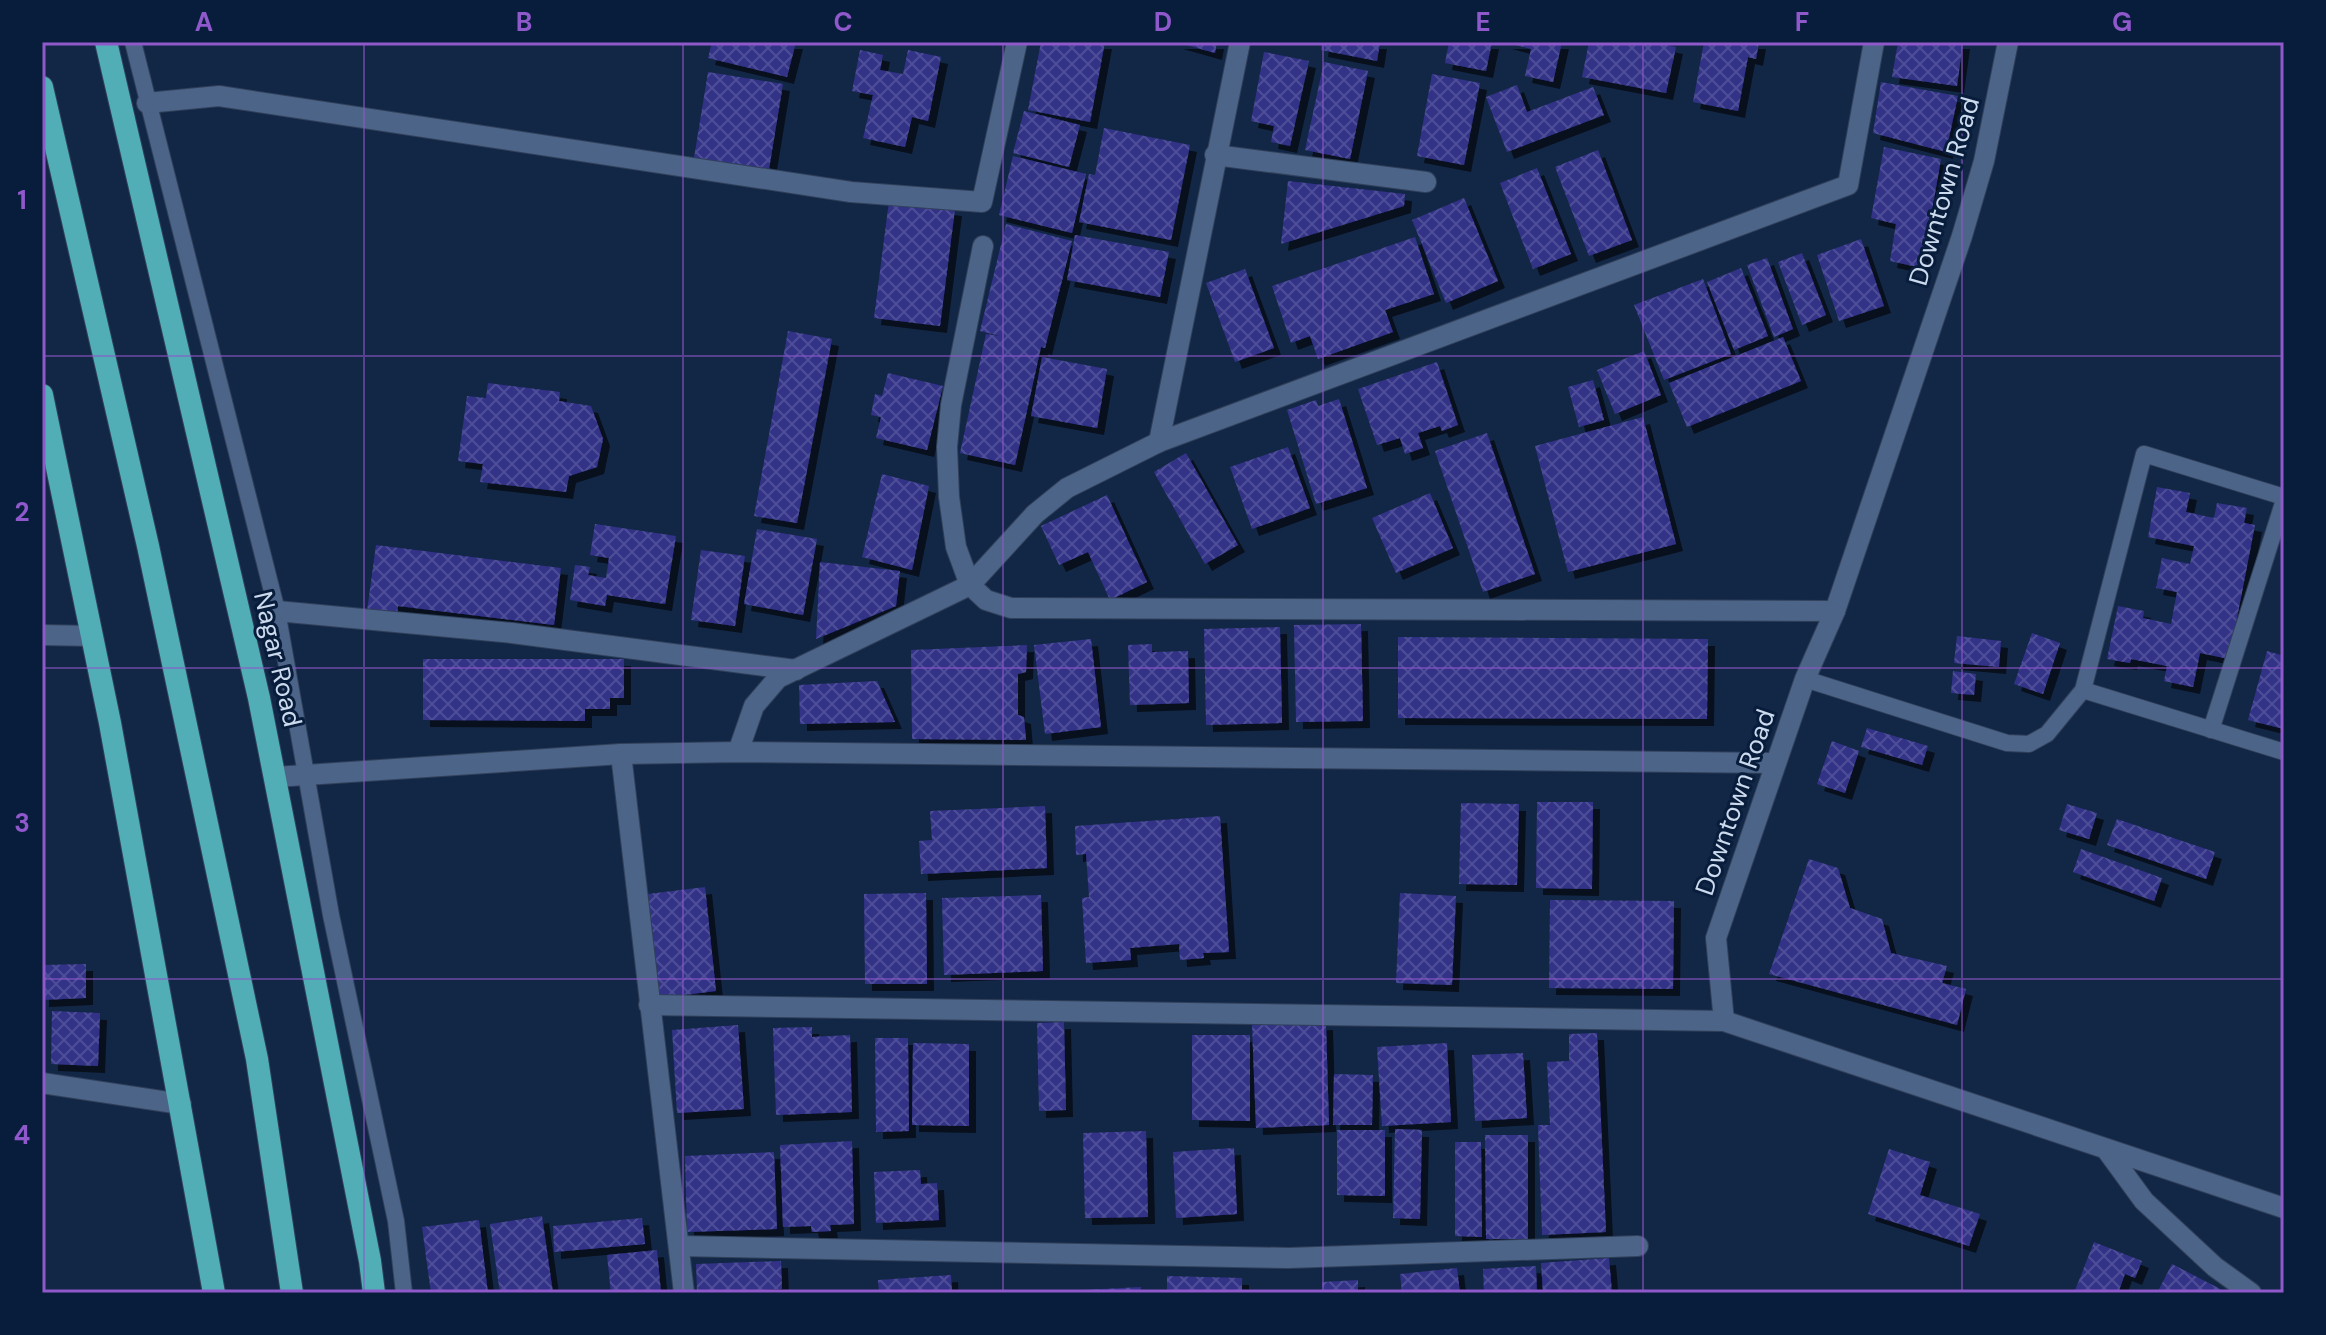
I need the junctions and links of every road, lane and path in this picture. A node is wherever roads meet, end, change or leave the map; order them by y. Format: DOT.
graph roads {
  1 [pos="106,42"];
  2 [pos="133,42"];
  3 [pos="1017,42"];
  4 [pos="1240,42"];
  5 [pos="1874,42"];
  6 [pos="2008,42"];
  7 [pos="42,87"];
  8 [pos="147,103"];
  9 [pos="1215,155"];
  10 [pos="1426,182"];
  11 [pos="983,246"];
  12 [pos="42,395"];
  13 [pos="1159,442"];
  14 [pos="2284,498"];
  15 [pos="970,585"];
  16 [pos="277,611"];
  17 [pos="1835,611"];
  18 [pos="42,635"];
  19 [pos="92,636"];
  20 [pos="796,670"];
  21 [pos="1805,679"];
  22 [pos="2083,690"];
  23 [pos="2211,730"];
  24 [pos="738,752"];
  25 [pos="2284,752"];
  26 [pos="621,754"];
  27 [pos="1774,763"];
  28 [pos="307,775"];
  29 [pos="275,777"];
  30 [pos="649,1005"];
  31 [pos="1724,1021"];
  32 [pos="42,1083"];
  33 [pos="181,1104"];
  34 [pos="2106,1149"];
  35 [pos="2284,1208"];
  36 [pos="679,1246"];
  37 [pos="1638,1246"];
  38 [pos="214,1293"];
  39 [pos="292,1293"];
  40 [pos="374,1293"];
  41 [pos="404,1293"];
  42 [pos="684,1293"];
  43 [pos="2251,1293"];
  1 -- 29 [label="highway, Nagar Road"];
  2 -- 8 [label="lane"];
  3 -- 8 [label="street"];
  4 -- 9 [label="street"];
  5 -- 13 [label="street"];
  6 -- 17 [label="street, Downtown Road"];
  7 -- 39 [label="highway"];
  8 -- 16 [label="lane"];
  9 -- 10 [label="street"];
  9 -- 13 [label="street"];
  11 -- 15 [label="street"];
  12 -- 19 [label="highway"];
  13 -- 15 [label="street"];
  14 -- 22 [label="lane"];
  14 -- 23 [label="lane"];
  15 -- 17 [label="street"];
  15 -- 20 [label="street"];
  16 -- 20 [label="street"];
  16 -- 28 [label="lane"];
  17 -- 21 [label="street, Downtown Road"];
  18 -- 19 [label="street"];
  19 -- 33 [label="highway"];
  20 -- 24 [label="street"];
  21 -- 22 [label="lane"];
  21 -- 27 [label="street, Downtown Road"];
  22 -- 23 [label="lane"];
  23 -- 25 [label="lane"];
  24 -- 26 [label="street"];
  24 -- 27 [label="street"];
  26 -- 28 [label="street"];
  26 -- 30 [label="street"];
  27 -- 31 [label="street, Downtown Road"];
  28 -- 29 [label="street"];
  28 -- 41 [label="lane"];
  29 -- 40 [label="highway, Nagar Road"];
  30 -- 31 [label="street"];
  30 -- 36 [label="street"];
  31 -- 34 [label="street"];
  32 -- 33 [label="street"];
  33 -- 38 [label="highway"];
  34 -- 35 [label="street"];
  34 -- 43 [label="street"];
  36 -- 37 [label="street"];
  36 -- 42 [label="street"];
}
